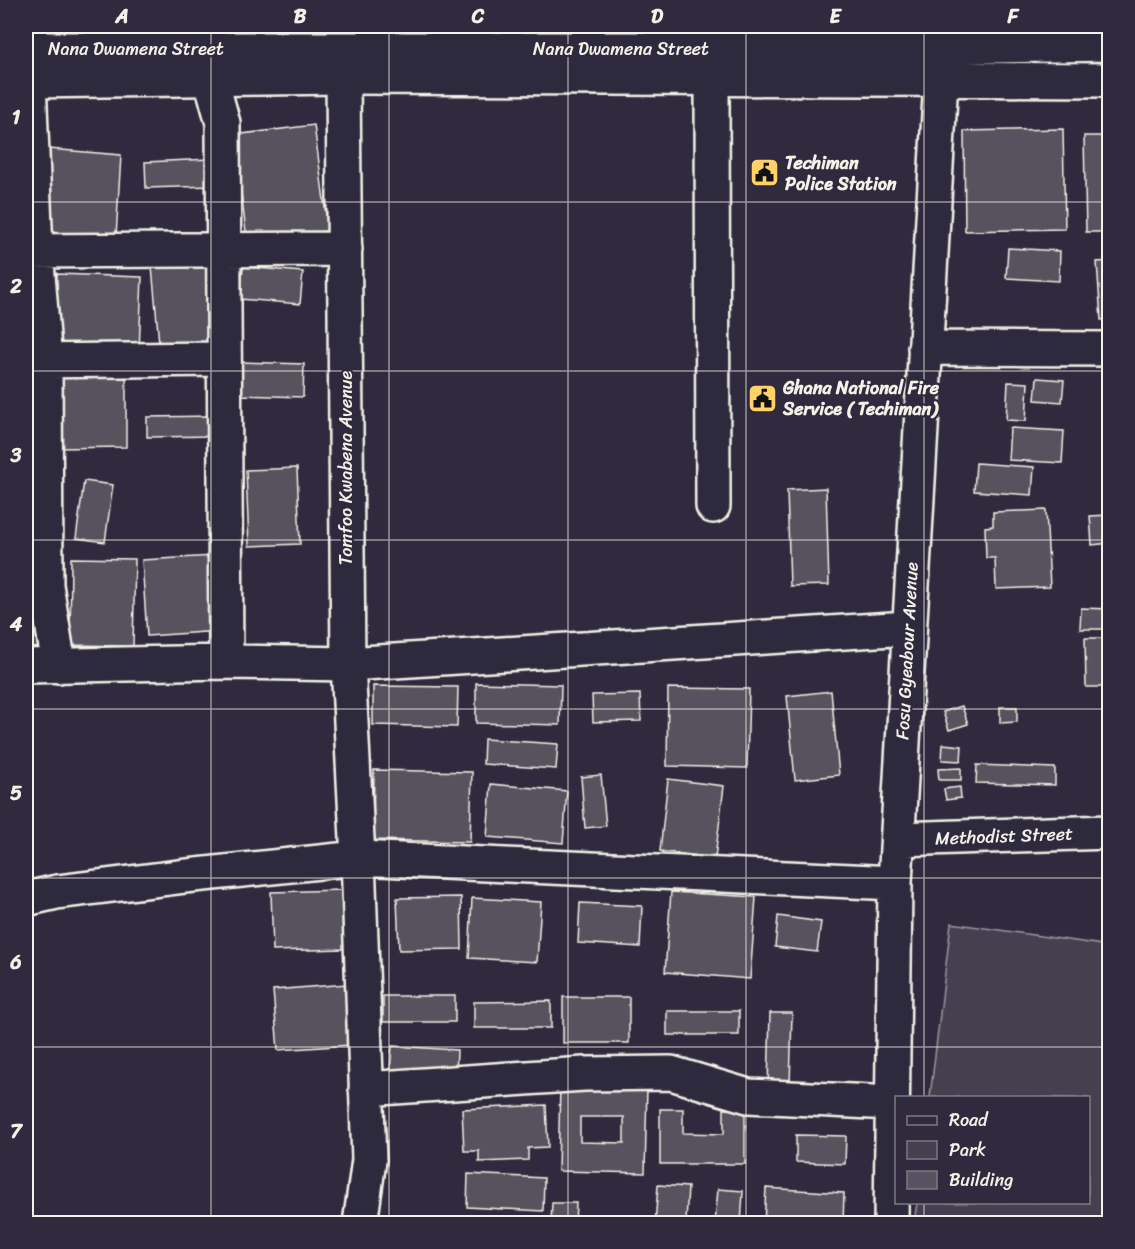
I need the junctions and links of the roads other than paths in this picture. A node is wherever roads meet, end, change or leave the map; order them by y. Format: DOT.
graph roads {
  1 [pos="1066,35"];
  2 [pos="375,37"];
  3 [pos="821,37"];
  4 [pos="138,38"];
  5 [pos="588,38"];
  6 [pos="29,41"];
  7 [pos="1110,44"];
  8 [pos="343,77"];
  9 [pos="712,78"];
  10 [pos="211,79"];
  11 [pos="941,79"];
  12 [pos="1110,80"];
  13 [pos="27,81"];
  14 [pos="345,249"];
  15 [pos="224,250"];
  16 [pos="31,251"];
  17 [pos="925,348"];
  18 [pos="1110,349"];
  19 [pos="224,358"];
  20 [pos="35,361"];
  21 [pos="713,507"];
  22 [pos="908,628"];
  23 [pos="226,662"];
  24 [pos="348,664"];
  25 [pos="26,666"];
  26 [pos="59,666"];
  27 [pos="1110,832"];
  28 [pos="898,839"];
  29 [pos="358,858"];
  30 [pos="896,883"];
  31 [pos="26,899"];
  32 [pos="366,1089"];
  33 [pos="892,1103"];
  34 [pos="360,1224"];
  35 [pos="891,1224"];
  1 -- 3 [label="street, Nana Dwamena Street"];
  1 -- 7 [label="street, Nana Dwamena Street"];
  2 -- 4 [label="street, Nana Dwamena Street"];
  2 -- 5 [label="street, Nana Dwamena Street"];
  3 -- 5 [label="street, Nana Dwamena Street"];
  4 -- 6 [label="street, Nana Dwamena Street"];
  8 -- 9 [label="street, Nana Dwamena Street"];
  8 -- 10 [label="street, Nana Dwamena Street"];
  8 -- 14 [label="street, Tomfoo Kwabena Avenue"];
  9 -- 11 [label="street, Nana Dwamena Street"];
  9 -- 21 [label="street"];
  10 -- 13 [label="street, Nana Dwamena Street"];
  10 -- 15 [label="street"];
  11 -- 12 [label="street, Nana Dwamena Street"];
  11 -- 17 [label="street, Fosu Gyeabour Avenue"];
  13 -- 16 [label="street"];
  14 -- 15 [label="street"];
  14 -- 24 [label="street, Tomfoo Kwabena Avenue"];
  15 -- 16 [label="street"];
  15 -- 19 [label="street"];
  16 -- 20 [label="street"];
  17 -- 18 [label="street"];
  17 -- 22 [label="street, Fosu Gyeabour Avenue"];
  19 -- 20 [label="street"];
  19 -- 23 [label="street"];
  20 -- 26 [label="street"];
  22 -- 24 [label="street"];
  22 -- 28 [label="street, Fosu Gyeabour Avenue"];
  23 -- 24 [label="street"];
  23 -- 26 [label="street"];
  24 -- 29 [label="street, Tomfoo Kwabena Avenue"];
  25 -- 26 [label="street"];
  27 -- 28 [label="street, Methodist Street"];
  28 -- 30 [label="street, Fosu Gyeabour Avenue"];
  29 -- 30 [label="street"];
  29 -- 31 [label="street"];
  29 -- 32 [label="street, Tomfoo Kwabena Avenue"];
  30 -- 33 [label="street, Fosu Gyeabour Avenue"];
  32 -- 33 [label="street"];
  32 -- 34 [label="street, Tomfoo Kwabena Avenue"];
  33 -- 35 [label="street, Fosu Gyeabour Avenue"];
}
